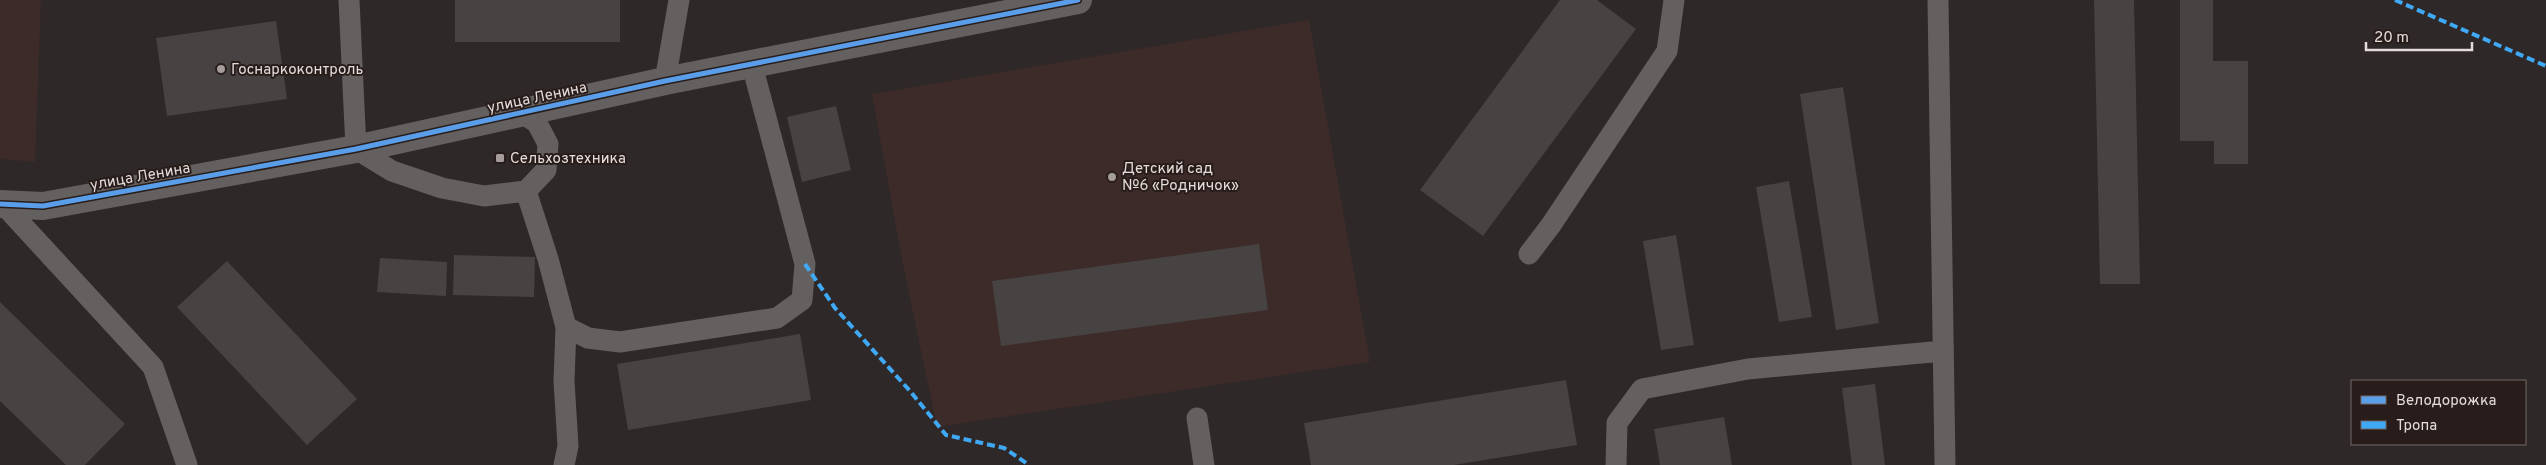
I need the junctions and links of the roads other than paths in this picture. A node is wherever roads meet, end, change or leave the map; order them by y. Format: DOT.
graph roads {
  1 [pos="349,0"];
  2 [pos="679,0"];
  3 [pos="1078,0"];
  4 [pos="1674,0"];
  5 [pos="1938,0"];
  6 [pos="752,64"];
  7 [pos="665,82"];
  8 [pos="522,113"];
  9 [pos="356,149"];
  10 [pos="526,191"];
  11 [pos="2,204"];
  12 [pos="1529,254"];
  13 [pos="566,327"];
  14 [pos="1944,351"];
  15 [pos="1197,418"];
  16 [pos="569,459"];
  17 [pos="187,465"];
  18 [pos="1204,465"];
  19 [pos="1616,465"];
  20 [pos="1945,465"];
  1 -- 9 [label="lane"];
  2 -- 7 [label="lane"];
  3 -- 6 [label="street, улица Ленина"];
  4 -- 12 [label="lane"];
  5 -- 14 [label="lane"];
  6 -- 7 [label="street, улица Ленина"];
  6 -- 13 [label="lane"];
  7 -- 8 [label="street, улица Ленина"];
  8 -- 9 [label="street, улица Ленина"];
  8 -- 10 [label="lane"];
  9 -- 10 [label="lane"];
  9 -- 11 [label="street, улица Ленина"];
  10 -- 13 [label="lane"];
  11 -- 17 [label="lane"];
  13 -- 16 [label="lane"];
  14 -- 19 [label="lane"];
  14 -- 20 [label="lane"];
  15 -- 18 [label="lane"];
}
